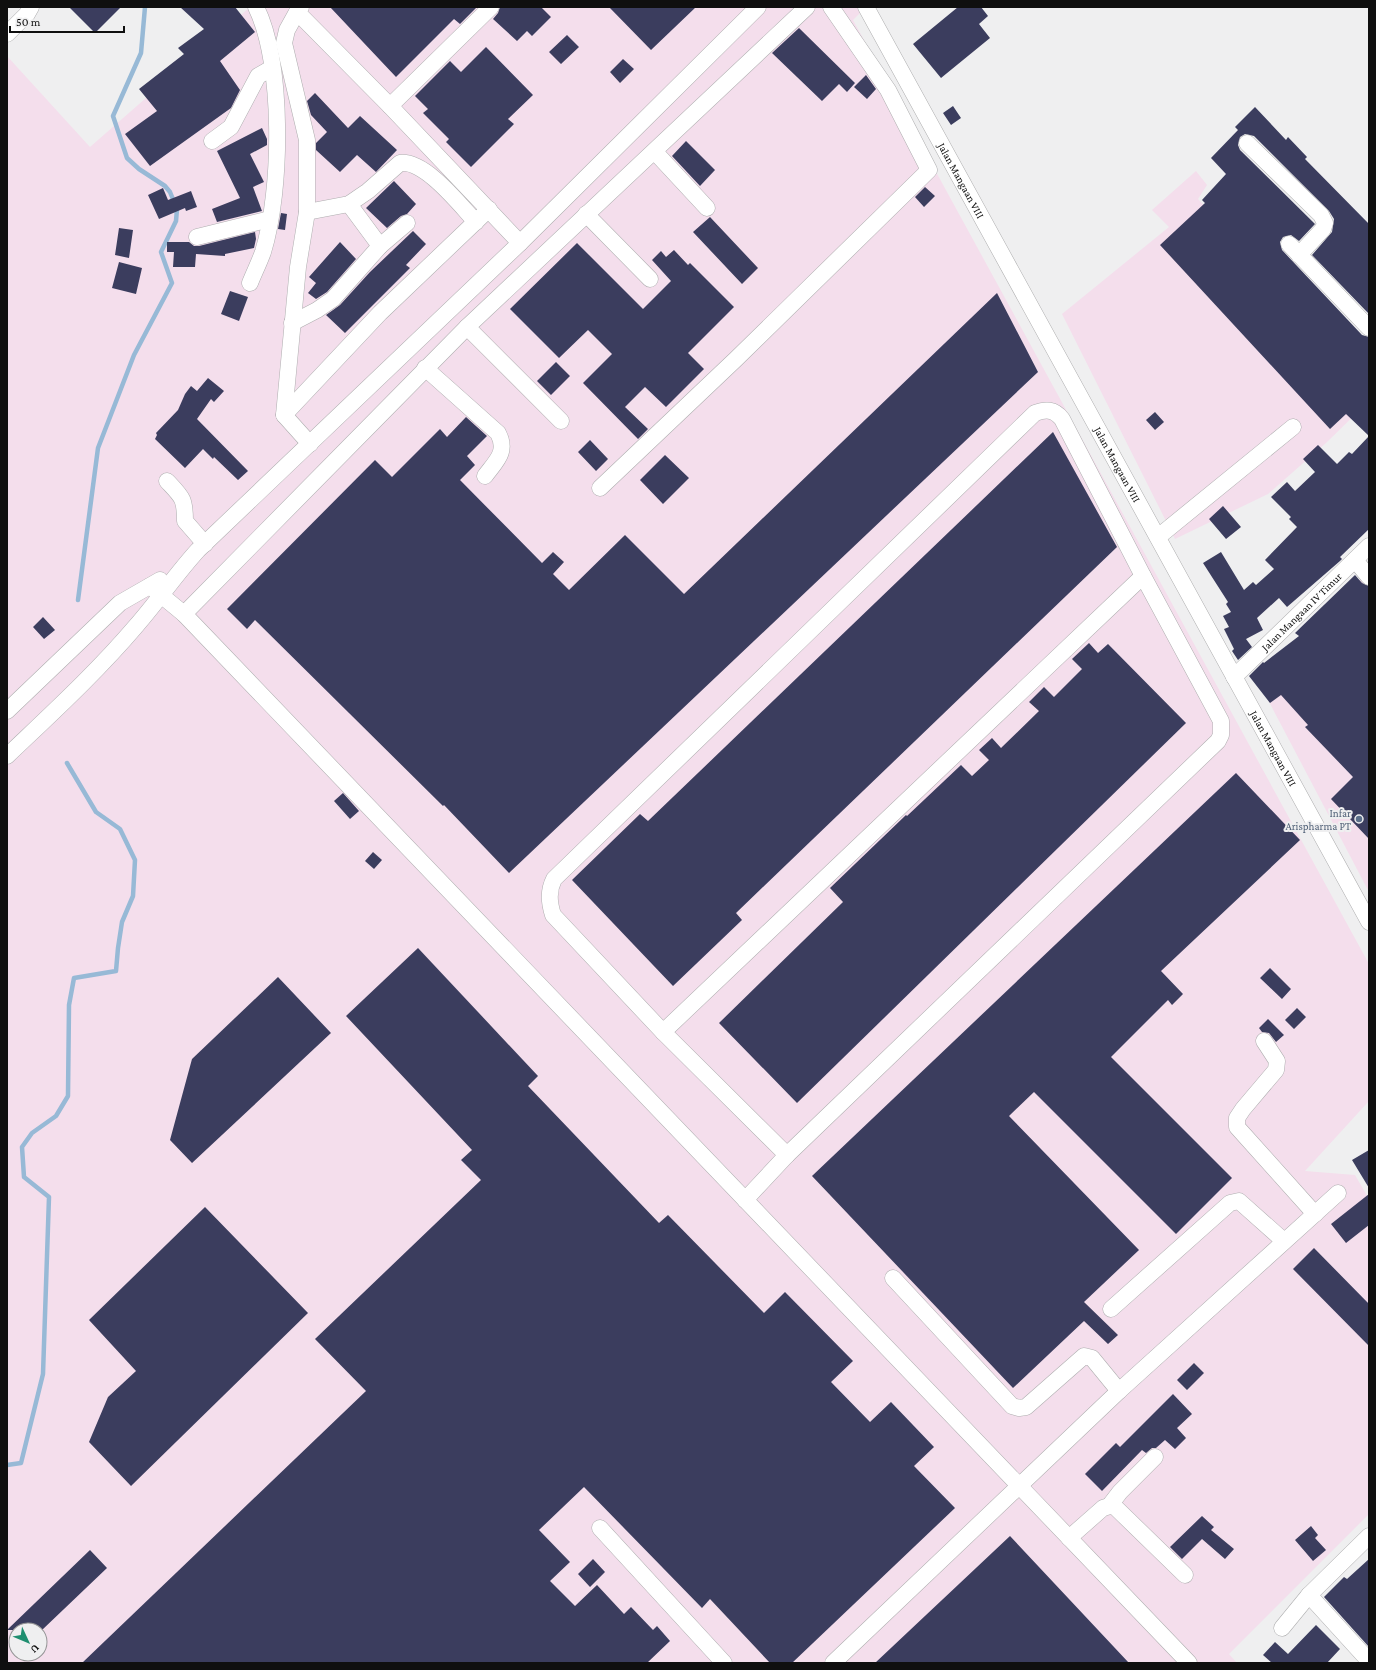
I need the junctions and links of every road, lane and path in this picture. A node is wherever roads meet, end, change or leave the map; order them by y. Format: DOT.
graph roads {
  1 [pos="31,7"];
  2 [pos="256,7"];
  3 [pos="491,7"];
  4 [pos="758,7"];
  5 [pos="807,7"];
  6 [pos="831,7"];
  7 [pos="866,7"];
  8 [pos="299,10"];
  9 [pos="7,34"];
  10 [pos="272,68"];
  11 [pos="390,106"];
  12 [pos="212,141"];
  13 [pos="1247,143"];
  14 [pos="655,152"];
  15 [pos="349,204"];
  16 [pos="707,208"];
  17 [pos="489,209"];
  18 [pos="307,212"];
  19 [pos="586,214"];
  20 [pos="270,219"];
  21 [pos="476,222"];
  22 [pos="408,223"];
  23 [pos="197,238"];
  24 [pos="520,243"];
  25 [pos="380,246"];
  26 [pos="650,279"];
  27 [pos="250,283"];
  28 [pos="292,322"];
  29 [pos="467,328"];
  30 [pos="1369,328"];
  31 [pos="425,368"];
  32 [pos="284,415"];
  33 [pos="561,421"];
  34 [pos="1293,427"];
  35 [pos="310,444"];
  36 [pos="485,476"];
  37 [pos="167,481"];
  38 [pos="600,488"];
  39 [pos="1158,537"];
  40 [pos="205,544"];
  41 [pos="1369,546"];
  42 [pos="1355,560"];
  43 [pos="1143,576"];
  44 [pos="1369,577"];
  45 [pos="156,590"];
  46 [pos="184,614"];
  47 [pos="1234,677"];
  48 [pos="7,711"];
  49 [pos="7,756"];
  50 [pos="1369,922"];
  51 [pos="663,1032"];
  52 [pos="1264,1041"];
  53 [pos="787,1155"];
  54 [pos="1338,1193"];
  55 [pos="745,1200"];
  56 [pos="1315,1214"];
  57 [pos="1284,1242"];
  58 [pos="892,1278"];
  59 [pos="1111,1309"];
  60 [pos="1119,1391"];
  61 [pos="1155,1457"];
  62 [pos="1020,1486"];
  63 [pos="1110,1505"];
  64 [pos="600,1528"];
  65 [pos="1369,1536"];
  66 [pos="1069,1538"];
  67 [pos="1185,1575"];
  68 [pos="1309,1595"];
  69 [pos="1282,1628"];
  70 [pos="1369,1661"];
  71 [pos="724,1663"];
  72 [pos="833,1663"];
  73 [pos="1189,1663"];
  1 -- 9 [label="street"];
  2 -- 10 [label="street"];
  3 -- 11 [label="street"];
  4 -- 24 [label="street"];
  5 -- 14 [label="street"];
  6 -- 38 [label="street"];
  7 -- 39 [label="street, Jalan Mangaan VIII"];
  8 -- 11 [label="street"];
  8 -- 18 [label="street"];
  10 -- 12 [label="street"];
  10 -- 20 [label="street"];
  11 -- 17 [label="street"];
  13 -- 30 [label="street"];
  14 -- 16 [label="street"];
  14 -- 19 [label="street"];
  15 -- 18 [label="street"];
  15 -- 21 [label="street"];
  15 -- 25 [label="street"];
  17 -- 21 [label="street"];
  17 -- 24 [label="street"];
  18 -- 28 [label="street"];
  19 -- 26 [label="street"];
  19 -- 29 [label="street"];
  20 -- 23 [label="street"];
  20 -- 27 [label="street"];
  21 -- 32 [label="street"];
  22 -- 25 [label="street"];
  24 -- 35 [label="street"];
  25 -- 28 [label="street"];
  28 -- 32 [label="street"];
  29 -- 31 [label="street"];
  29 -- 33 [label="street"];
  31 -- 36 [label="street"];
  31 -- 46 [label="street"];
  32 -- 35 [label="street"];
  34 -- 39 [label="street"];
  35 -- 40 [label="street"];
  37 -- 40 [label="street"];
  39 -- 47 [label="street, Jalan Mangaan VIII"];
  40 -- 45 [label="street"];
  41 -- 42 [label="street, Jalan Mangaan IV Timur"];
  42 -- 44 [label="street"];
  42 -- 47 [label="street, Jalan Mangaan IV Timur"];
  43 -- 51 [label="street"];
  43 -- 51 [label="street"];
  43 -- 53 [label="street"];
  45 -- 46 [label="street"];
  45 -- 48 [label="street"];
  45 -- 49 [label="street"];
  46 -- 55 [label="street"];
  47 -- 50 [label="street, Jalan Mangaan VIII"];
  51 -- 53 [label="street"];
  52 -- 56 [label="street"];
  53 -- 55 [label="street"];
  54 -- 56 [label="street"];
  55 -- 62 [label="street"];
  56 -- 57 [label="street"];
  57 -- 59 [label="street"];
  57 -- 60 [label="street"];
  58 -- 60 [label="street"];
  60 -- 62 [label="street"];
  61 -- 63 [label="street"];
  62 -- 66 [label="street"];
  62 -- 72 [label="street"];
  63 -- 66 [label="street"];
  63 -- 67 [label="street"];
  64 -- 71 [label="street"];
  65 -- 68 [label="street"];
  66 -- 73 [label="street"];
  68 -- 69 [label="street"];
  68 -- 70 [label="street"];
}
